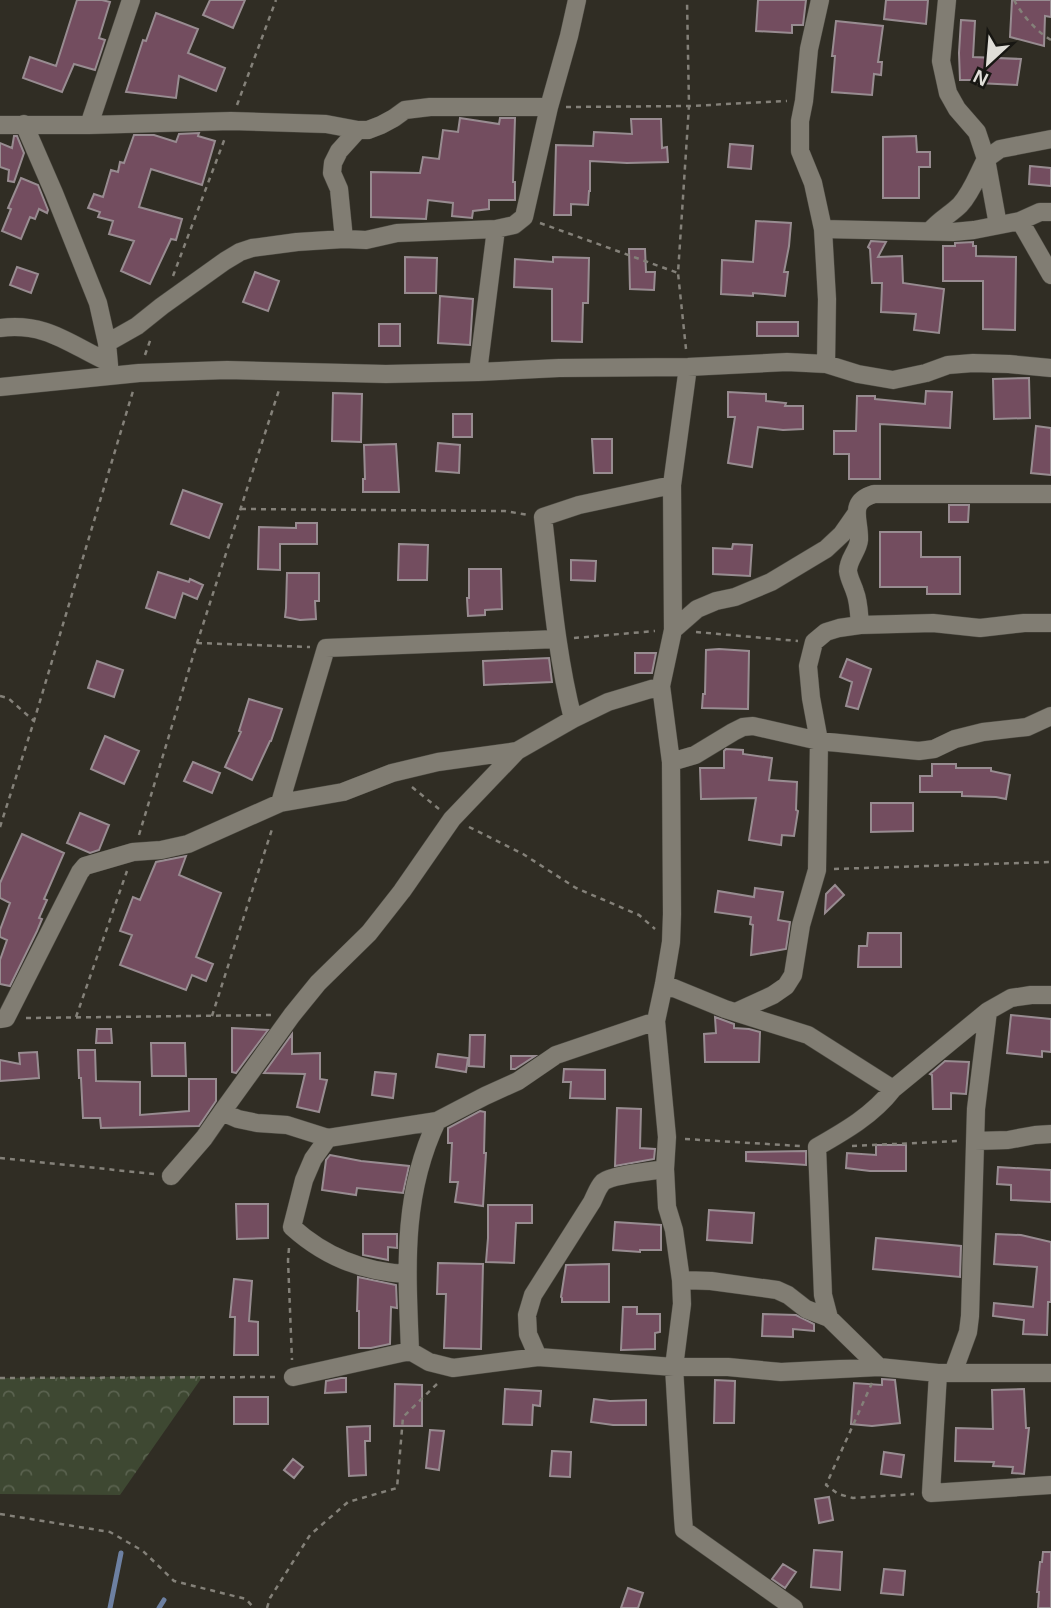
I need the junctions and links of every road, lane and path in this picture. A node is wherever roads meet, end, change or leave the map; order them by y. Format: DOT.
graph roads {
  1 [pos="131,0"];
  2 [pos="276,0"];
  3 [pos="577,0"];
  4 [pos="687,0"];
  5 [pos="820,0"];
  6 [pos="947,0"];
  7 [pos="1014,0"];
  8 [pos="1051,40"];
  9 [pos="804,101"];
  10 [pos="689,106"];
  11 [pos="549,107"];
  12 [pos="231,121"];
  13 [pos="24,124"];
  14 [pos="0,125"];
  15 [pos="89,125"];
  16 [pos="358,130"];
  17 [pos="1051,139"];
  18 [pos="986,159"];
  19 [pos="1051,212"];
  20 [pos="524,217"];
  21 [pos="1020,220"];
  22 [pos="998,225"];
  23 [pos="496,229"];
  24 [pos="823,229"];
  25 [pos="930,231"];
  26 [pos="344,239"];
  27 [pos="678,273"];
  28 [pos="1051,275"];
  29 [pos="162,306"];
  30 [pos="0,328"];
  31 [pos="107,343"];
  32 [pos="826,364"];
  33 [pos="688,367"];
  34 [pos="1051,368"];
  35 [pos="109,369"];
  36 [pos="285,371"];
  37 [pos="478,372"];
  38 [pos="139,373"];
  39 [pos="0,387"];
  40 [pos="672,485"];
  41 [pos="1051,494"];
  42 [pos="241,509"];
  43 [pos="856,514"];
  44 [pos="542,517"];
  45 [pos="1051,623"];
  46 [pos="860,625"];
  47 [pos="673,630"];
  48 [pos="557,639"];
  49 [pos="814,642"];
  50 [pos="197,643"];
  51 [pos="326,648"];
  52 [pos="661,686"];
  53 [pos="0,696"];
  54 [pos="1051,716"];
  55 [pos="573,719"];
  56 [pos="34,721"];
  57 [pos="819,741"];
  58 [pos="517,751"];
  59 [pos="671,762"];
  60 [pos="392,772"];
  61 [pos="280,803"];
  62 [pos="452,819"];
  63 [pos="0,827"];
  64 [pos="133,852"];
  65 [pos="1051,862"];
  66 [pos="817,870"];
  67 [pos="671,942"];
  68 [pos="664,984"];
  69 [pos="1051,995"];
  70 [pos="988,1011"];
  71 [pos="736,1012"];
  72 [pos="292,1015"];
  73 [pos="212,1016"];
  74 [pos="76,1017"];
  75 [pos="3,1019"];
  76 [pos="656,1021"];
  77 [pos="892,1089"];
  78 [pos="222,1112"];
  79 [pos="437,1121"];
  80 [pos="1051,1134"];
  81 [pos="328,1138"];
  82 [pos="975,1141"];
  83 [pos="0,1158"];
  84 [pos="664,1169"];
  85 [pos="171,1176"];
  86 [pos="292,1227"];
  87 [pos="407,1274"];
  88 [pos="681,1280"];
  89 [pos="829,1318"];
  90 [pos="410,1351"];
  91 [pos="538,1357"];
  92 [pos="674,1367"];
  93 [pos="879,1367"];
  94 [pos="453,1368"];
  95 [pos="946,1373"];
  96 [pos="1051,1373"];
  97 [pos="293,1377"];
  98 [pos="0,1378"];
  99 [pos="1051,1485"];
  100 [pos="931,1493"];
  101 [pos="0,1514"];
  102 [pos="254,1608"];
  103 [pos="267,1608"];
  104 [pos="794,1608"];
  1 -- 15 [label="street"];
  2 -- 12 [label="path"];
  3 -- 11 [label="street"];
  4 -- 10 [label="path"];
  5 -- 9 [label="street"];
  6 -- 18 [label="street"];
  7 -- 8 [label="path"];
  9 -- 10 [label="path"];
  9 -- 24 [label="street"];
  10 -- 11 [label="path"];
  10 -- 27 [label="path"];
  11 -- 16 [label="street"];
  11 -- 20 [label="street"];
  12 -- 15 [label="street"];
  12 -- 16 [label="street"];
  12 -- 29 [label="path"];
  13 -- 14 [label="street"];
  13 -- 15 [label="street"];
  13 -- 31 [label="street"];
  16 -- 26 [label="street"];
  17 -- 18 [label="street"];
  18 -- 22 [label="street"];
  18 -- 25 [label="street"];
  19 -- 21 [label="street"];
  20 -- 23 [label="street"];
  20 -- 27 [label="path"];
  21 -- 22 [label="street"];
  21 -- 28 [label="street"];
  22 -- 25 [label="street"];
  23 -- 26 [label="street"];
  23 -- 37 [label="street"];
  24 -- 25 [label="street"];
  24 -- 32 [label="street"];
  26 -- 29 [label="street"];
  27 -- 33 [label="path"];
  29 -- 31 [label="street"];
  29 -- 38 [label="path"];
  30 -- 35 [label="street"];
  31 -- 35 [label="street"];
  32 -- 33 [label="street"];
  32 -- 34 [label="street"];
  33 -- 37 [label="street"];
  33 -- 40 [label="street"];
  35 -- 38 [label="street"];
  35 -- 39 [label="street"];
  36 -- 37 [label="street"];
  36 -- 38 [label="street"];
  36 -- 42 [label="path"];
  38 -- 56 [label="path"];
  40 -- 44 [label="street"];
  40 -- 47 [label="street"];
  41 -- 43 [label="street"];
  42 -- 44 [label="path"];
  42 -- 50 [label="path"];
  43 -- 46 [label="street"];
  43 -- 47 [label="street"];
  44 -- 48 [label="street"];
  45 -- 46 [label="street"];
  46 -- 49 [label="street"];
  47 -- 48 [label="path"];
  47 -- 49 [label="path"];
  47 -- 52 [label="street"];
  48 -- 51 [label="street"];
  48 -- 55 [label="street"];
  49 -- 57 [label="street"];
  50 -- 51 [label="path"];
  50 -- 64 [label="path"];
  51 -- 61 [label="street"];
  52 -- 55 [label="street"];
  52 -- 59 [label="street"];
  53 -- 56 [label="path"];
  54 -- 57 [label="street"];
  55 -- 58 [label="street"];
  56 -- 63 [label="path"];
  57 -- 59 [label="street"];
  57 -- 66 [label="street"];
  58 -- 60 [label="street"];
  58 -- 62 [label="street"];
  59 -- 67 [label="street"];
  60 -- 61 [label="street"];
  60 -- 62 [label="path"];
  61 -- 64 [label="street"];
  61 -- 73 [label="path"];
  62 -- 67 [label="path"];
  62 -- 72 [label="street"];
  64 -- 74 [label="path"];
  64 -- 75 [label="street"];
  65 -- 66 [label="path"];
  66 -- 71 [label="street"];
  67 -- 68 [label="street"];
  68 -- 71 [label="street"];
  68 -- 76 [label="street"];
  69 -- 70 [label="street"];
  70 -- 77 [label="street"];
  70 -- 82 [label="street"];
  71 -- 77 [label="street"];
  72 -- 73 [label="path"];
  72 -- 78 [label="street"];
  73 -- 74 [label="path"];
  74 -- 75 [label="path"];
  76 -- 79 [label="street"];
  76 -- 84 [label="street"];
  77 -- 89 [label="street"];
  78 -- 81 [label="street"];
  78 -- 85 [label="street"];
  79 -- 81 [label="street"];
  79 -- 87 [label="street"];
  80 -- 82 [label="street"];
  81 -- 86 [label="street"];
  82 -- 95 [label="street"];
  83 -- 85 [label="path"];
  84 -- 88 [label="street"];
  84 -- 91 [label="street"];
  86 -- 87 [label="street"];
  86 -- 97 [label="path"];
  87 -- 90 [label="street"];
  88 -- 89 [label="street"];
  88 -- 92 [label="street"];
  89 -- 93 [label="street"];
  90 -- 94 [label="street"];
  90 -- 97 [label="street"];
  91 -- 92 [label="street"];
  91 -- 94 [label="street"];
  92 -- 93 [label="street"];
  92 -- 104 [label="street"];
  93 -- 95 [label="street"];
  93 -- 100 [label="path"];
  94 -- 103 [label="path"];
  95 -- 96 [label="street"];
  95 -- 100 [label="street"];
  97 -- 98 [label="path"];
  99 -- 100 [label="street"];
  101 -- 102 [label="path"];
}
